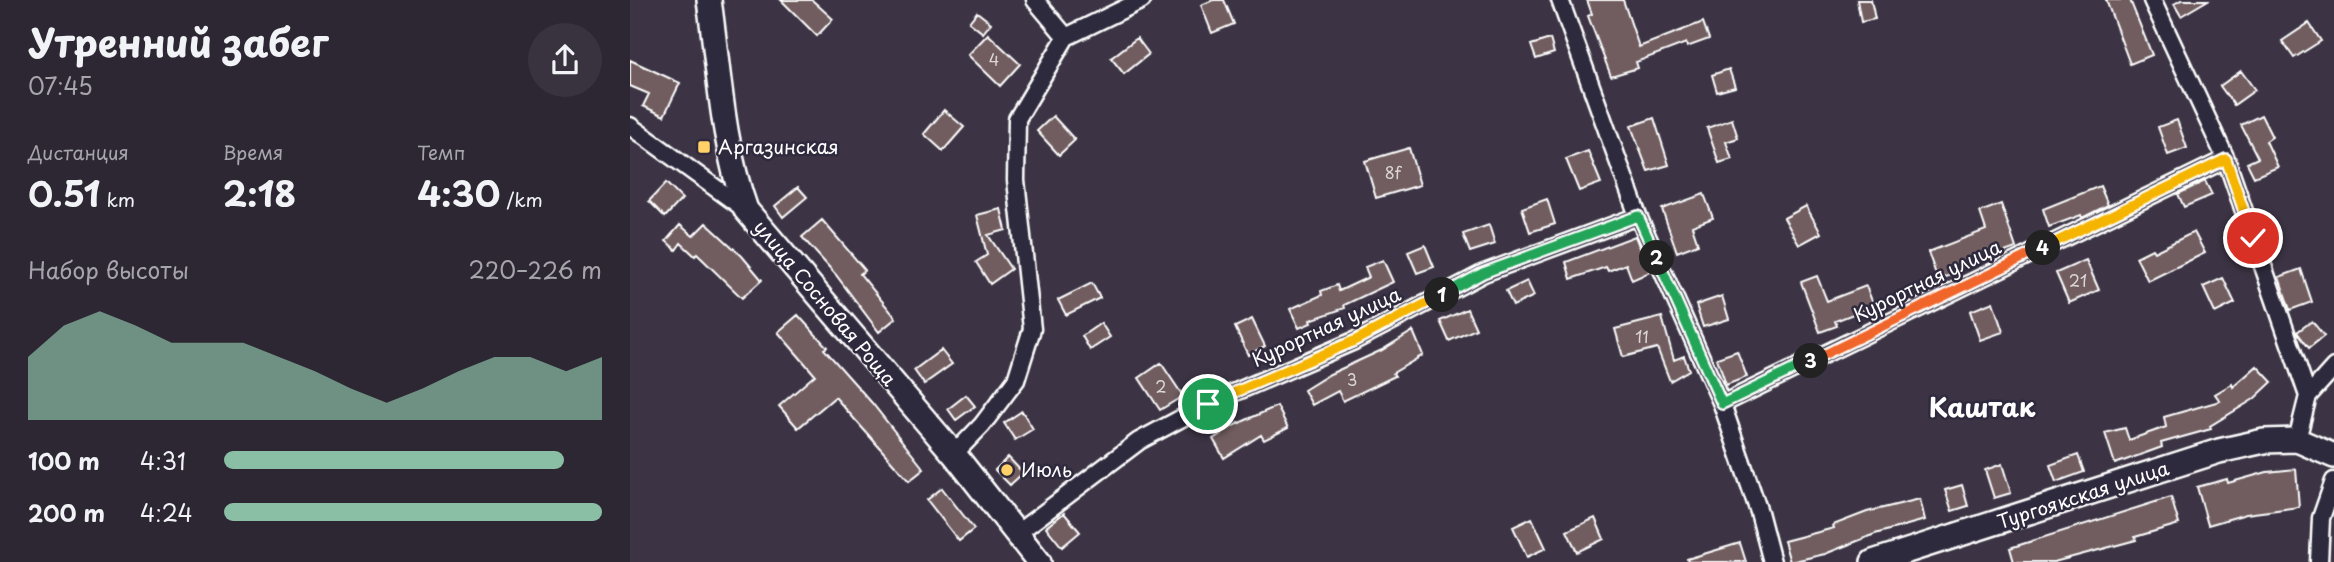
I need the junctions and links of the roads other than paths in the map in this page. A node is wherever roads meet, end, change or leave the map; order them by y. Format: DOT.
graph roads {
  1 [pos="709,0"];
  2 [pos="1035,0"];
  3 [pos="1142,0"];
  4 [pos="1560,0"];
  5 [pos="2152,0"];
  6 [pos="1066,37"];
  7 [pos="630,126"];
  8 [pos="2226,159"];
  9 [pos="746,210"];
  10 [pos="1638,216"];
  11 [pos="2334,367"];
  12 [pos="2308,396"];
  13 [pos="1722,404"];
  14 [pos="2297,440"];
  15 [pos="954,454"];
  16 [pos="2334,456"];
  17 [pos="2334,481"];
  18 [pos="1016,534"];
  19 [pos="1040,562"];
  20 [pos="1772,562"];
  21 [pos="1873,562"];
  22 [pos="2319,562"];
  1 -- 9 [label="main road, улица Сосновая Роща"];
  2 -- 6 [label="street"];
  3 -- 6 [label="street"];
  4 -- 10 [label="street"];
  5 -- 8 [label="street"];
  6 -- 15 [label="street"];
  7 -- 9 [label="street, улица Сосновая Роща"];
  8 -- 12 [label="street"];
  8 -- 13 [label="street, Курортная улица"];
  9 -- 15 [label="main road, улица Сосновая Роща"];
  10 -- 13 [label="street"];
  10 -- 18 [label="street, Курортная улица"];
  11 -- 12 [label="street"];
  12 -- 14 [label="street"];
  13 -- 20 [label="street"];
  14 -- 16 [label="main road"];
  14 -- 21 [label="main road, Тургоякская улица"];
  15 -- 18 [label="main road, улица Сосновая Роща"];
  17 -- 22 [label="street"];
  18 -- 19 [label="main road, улица Сосновая Роща"];
}
